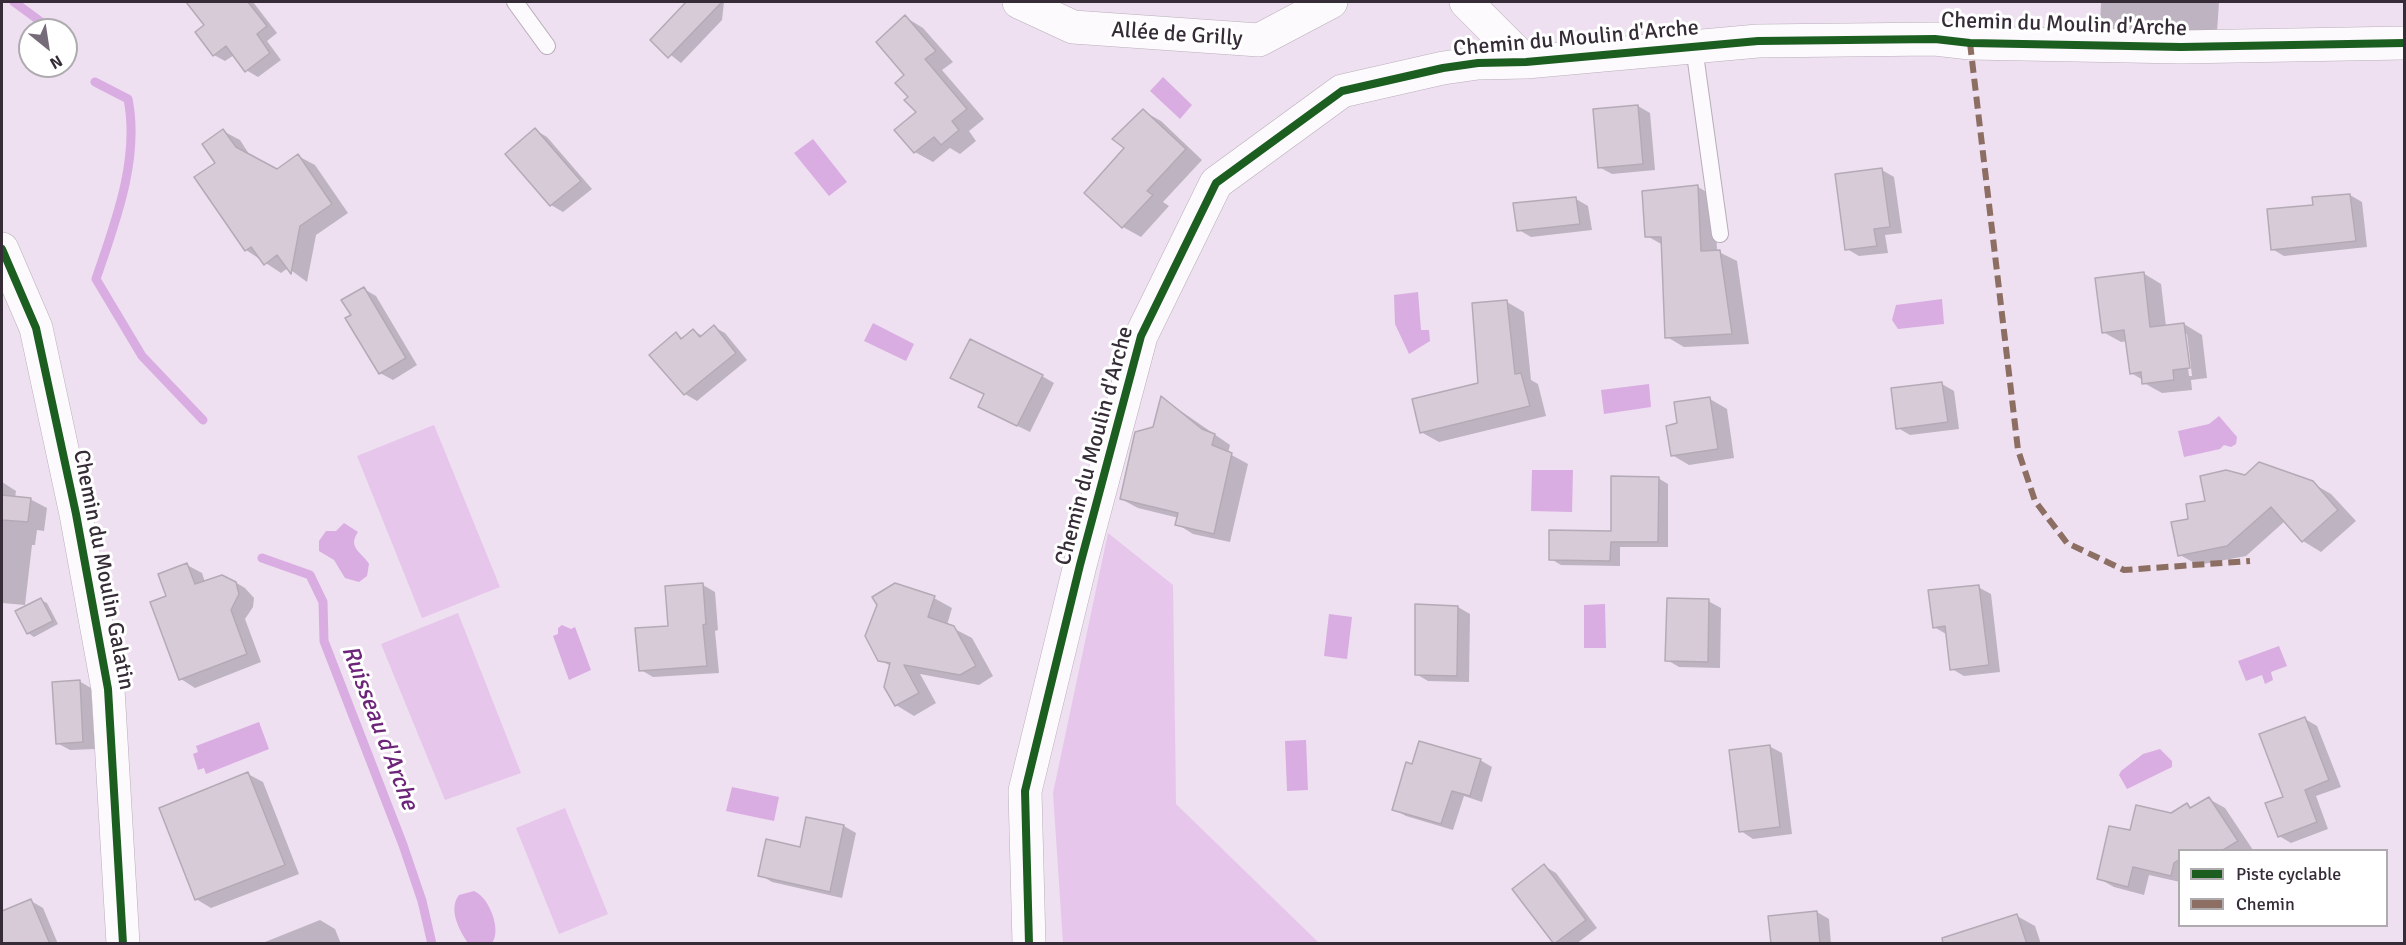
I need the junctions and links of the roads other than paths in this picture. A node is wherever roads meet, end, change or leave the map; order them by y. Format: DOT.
graph roads {
  1 [pos="515,2"];
  2 [pos="1019,2"];
  3 [pos="1331,2"];
  4 [pos="1466,2"];
  5 [pos="2404,43"];
  6 [pos="547,46"];
  7 [pos="1694,47"];
  8 [pos="1526,62"];
  9 [pos="1720,234"];
  10 [pos="2,249"];
  11 [pos="123,944"];
  12 [pos="1029,944"];
  1 -- 6 [label="lane"];
  2 -- 3 [label="street, Allée de Grilly"];
  4 -- 8 [label="street"];
  5 -- 7 [label="street, Chemin du Moulin d'Arche"];
  7 -- 8 [label="street, Chemin du Moulin d'Arche"];
  7 -- 9 [label="lane"];
  8 -- 12 [label="street, Chemin du Moulin d'Arche"];
  10 -- 11 [label="street, Chemin du Moulin Galatin"];
}
